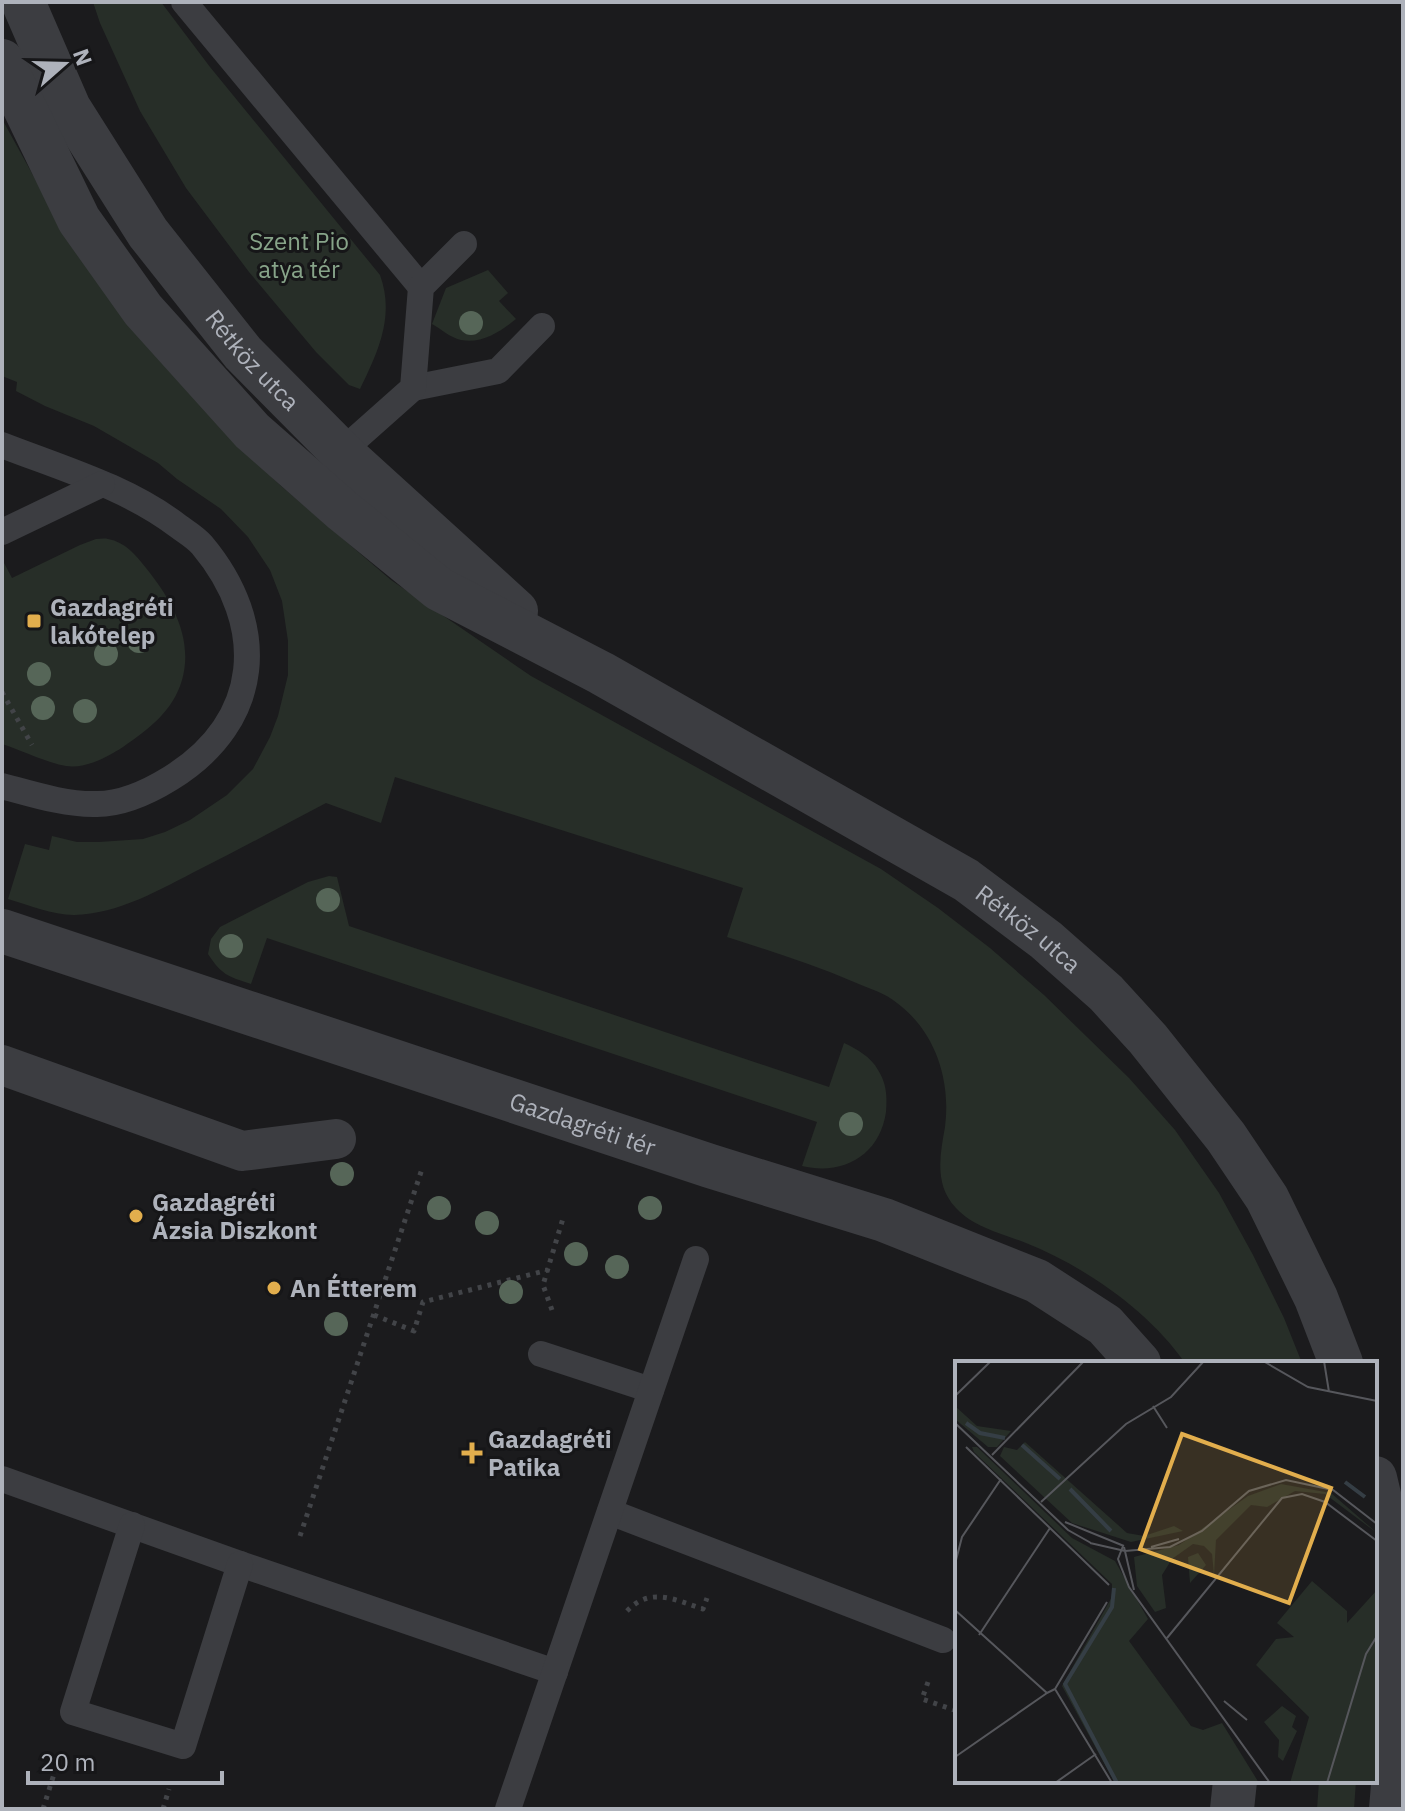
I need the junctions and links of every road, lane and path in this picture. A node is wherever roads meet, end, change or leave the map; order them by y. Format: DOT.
graph roads {
  1 [pos="23,2"];
  2 [pos="184,2"];
  3 [pos="2,61"];
  4 [pos="464,244"];
  5 [pos="421,287"];
  6 [pos="542,326"];
  7 [pos="413,388"];
  8 [pos="2,445"];
  9 [pos="341,452"];
  10 [pos="102,484"];
  11 [pos="2,532"];
  12 [pos="562,653"];
  13 [pos="2,692"];
  14 [pos="29,740"];
  15 [pos="2,786"];
  16 [pos="2,931"];
  17 [pos="2,1065"];
  18 [pos="336,1139"];
  19 [pos="422,1169"];
  20 [pos="564,1215"];
  21 [pos="696,1259"];
  22 [pos="548,1270"];
  23 [pos="374,1315"];
  24 [pos="541,1354"];
  25 [pos="1137,1361"];
  26 [pos="1340,1361"];
  27 [pos="651,1390"];
  28 [pos="2,1479"];
  29 [pos="1377,1486"];
  30 [pos="610,1512"];
  31 [pos="132,1525"];
  32 [pos="721,1555"];
  33 [pos="240,1564"];
  34 [pos="286,1579"];
  35 [pos="626,1612"];
  36 [pos="943,1640"];
  37 [pos="555,1672"];
  38 [pos="922,1699"];
  39 [pos="955,1710"];
  40 [pos="1235,1783"];
  41 [pos="508,1809"];
  42 [pos="1232,1809"];
  43 [pos="1391,1809"];
  1 -- 9 [label="street, Rétköz utca"];
  2 -- 5 [label="lane"];
  3 -- 12 [label="street, Rétköz utca"];
  4 -- 5 [label="lane"];
  5 -- 7 [label="lane"];
  6 -- 7 [label="lane"];
  7 -- 9 [label="lane"];
  8 -- 10 [label="lane"];
  9 -- 12 [label="street, Rétköz utca"];
  10 -- 11 [label="lane"];
  10 -- 15 [label="lane"];
  12 -- 26 [label="street, Rétköz utca"];
  13 -- 14 [label="path"];
  16 -- 25 [label="street, Gazdagréti tér"];
  17 -- 18 [label="street"];
  19 -- 23 [label="path"];
  20 -- 22 [label="path"];
  21 -- 27 [label="lane"];
  22 -- 23 [label="path"];
  22 -- 24 [label="path"];
  23 -- 34 [label="path"];
  24 -- 27 [label="lane"];
  27 -- 30 [label="lane"];
  28 -- 31 [label="lane"];
  29 -- 43 [label="street"];
  30 -- 32 [label="lane"];
  30 -- 37 [label="lane"];
  31 -- 33 [label="lane"];
  31 -- 33 [label="lane"];
  32 -- 35 [label="path"];
  32 -- 36 [label="lane"];
  33 -- 34 [label="lane"];
  34 -- 37 [label="lane"];
  37 -- 41 [label="lane"];
  38 -- 39 [label="path"];
  40 -- 42 [label="street"];
}
